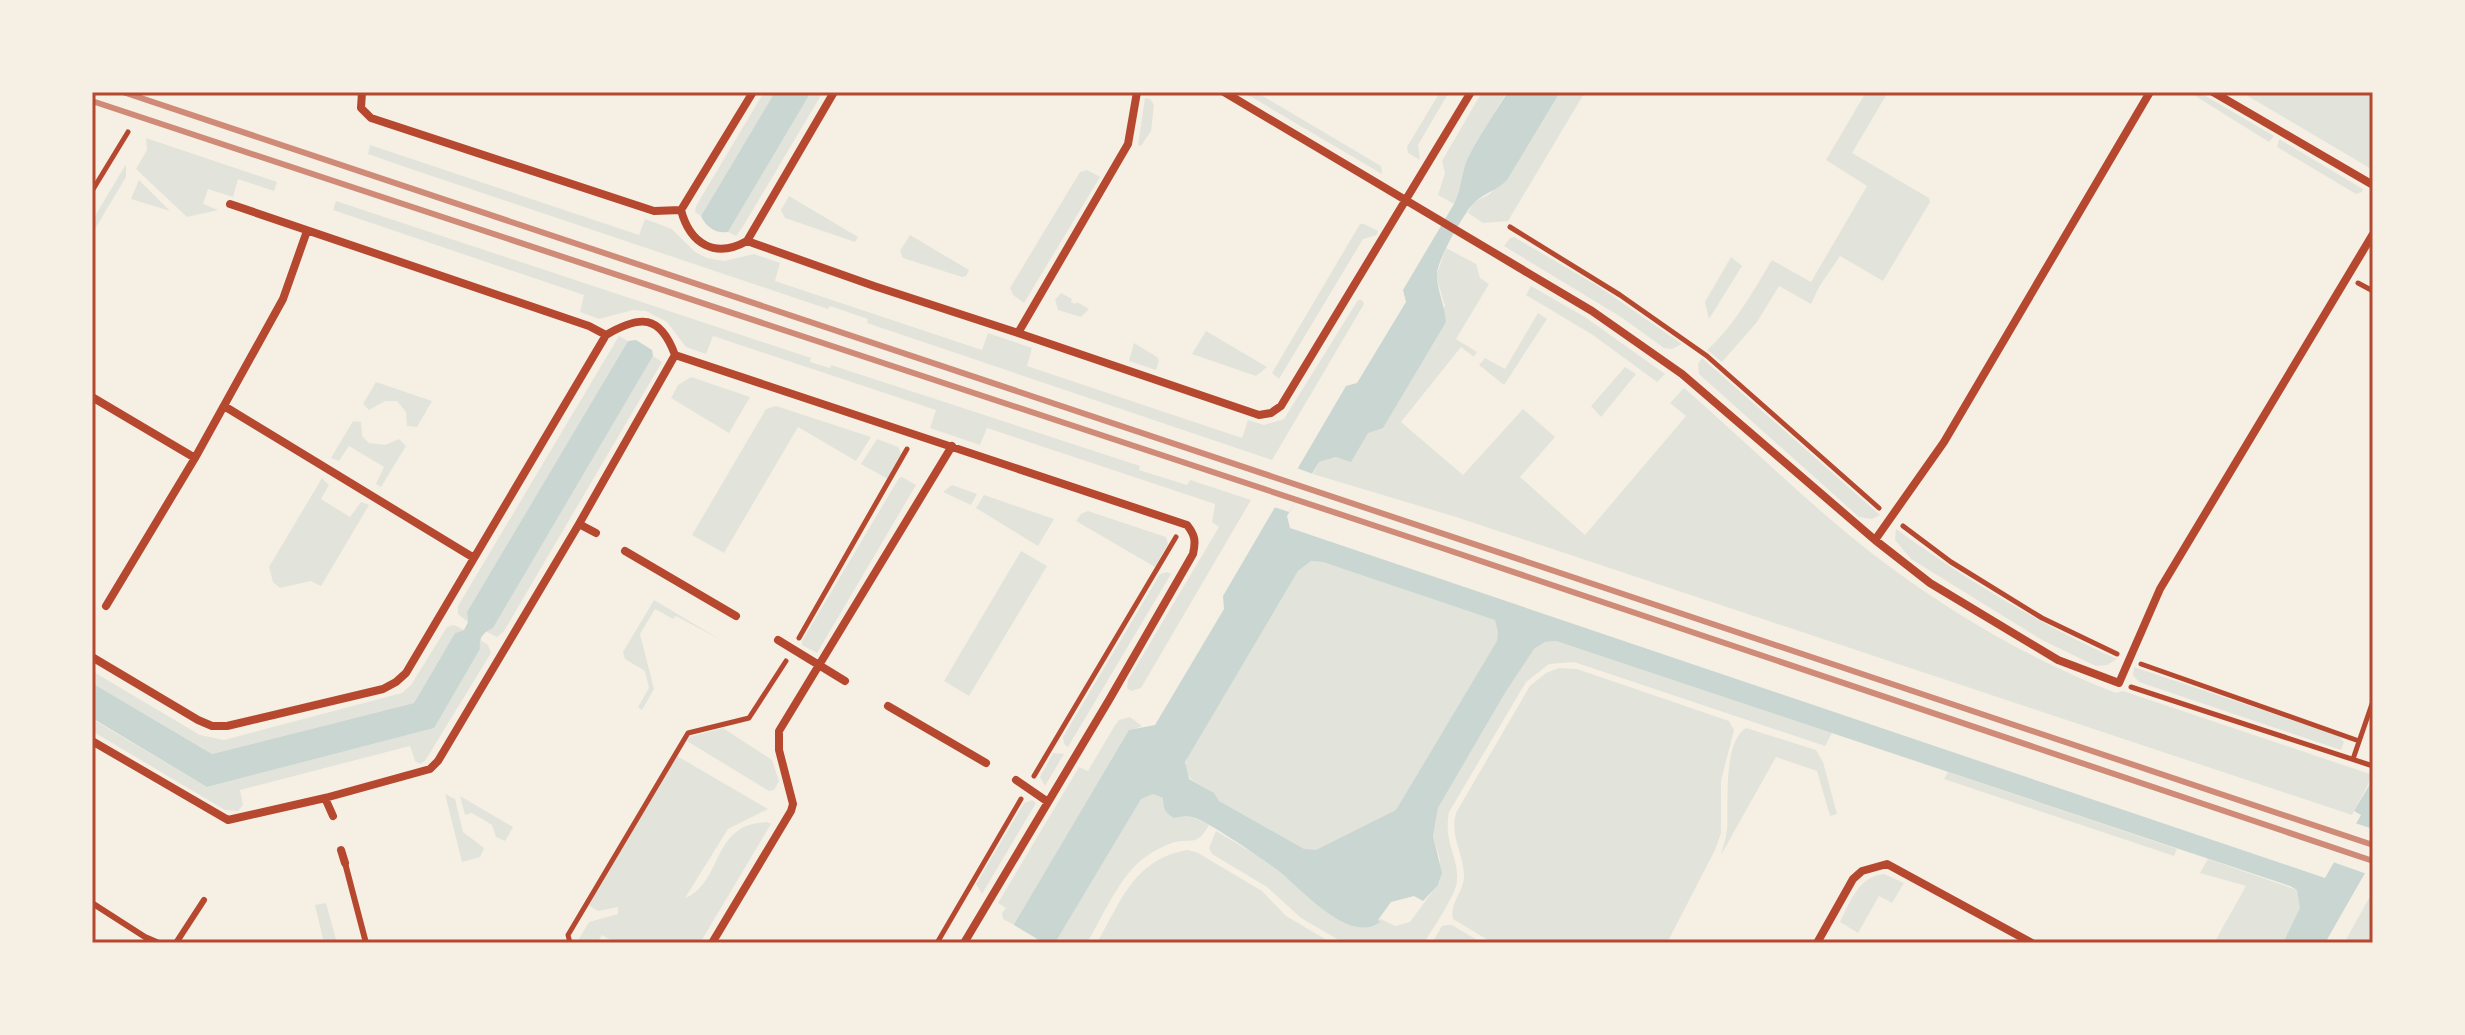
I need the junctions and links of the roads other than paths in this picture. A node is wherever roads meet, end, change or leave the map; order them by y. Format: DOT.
graph roads {
  1 [pos="362,92"];
  2 [pos="753,92"];
  3 [pos="834,92"];
  4 [pos="1137,92"];
  5 [pos="1224,92"];
  6 [pos="1471,92"];
  7 [pos="2150,92"];
  8 [pos="2213,92"];
  9 [pos="2373,185"];
  10 [pos="1407,200"];
  11 [pos="230,204"];
  12 [pos="681,210"];
  13 [pos="307,231"];
  14 [pos="2373,234"];
  15 [pos="747,241"];
  16 [pos="1018,333"];
  17 [pos="606,335"];
  18 [pos="675,355"];
  19 [pos="92,397"];
  20 [pos="224,406"];
  21 [pos="952,446"];
  22 [pos="195,458"];
  23 [pos="579,524"];
  24 [pos="596,533"];
  25 [pos="1875,540"];
  26 [pos="625,551"];
  27 [pos="474,558"];
  28 [pos="106,606"];
  29 [pos="736,616"];
  30 [pos="778,640"];
  31 [pos="92,657"];
  32 [pos="820,666"];
  33 [pos="845,681"];
  34 [pos="888,706"];
  35 [pos="92,741"];
  36 [pos="986,763"];
  37 [pos="1016,780"];
  38 [pos="325,798"];
  39 [pos="1048,802"];
  40 [pos="333,816"];
  41 [pos="341,850"];
  42 [pos="345,863"];
  43 [pos="204,900"];
  44 [pos="92,903"];
  45 [pos="143,940"];
  46 [pos="159,943"];
  47 [pos="176,943"];
  48 [pos="366,943"];
  49 [pos="712,943"];
  50 [pos="964,943"];
  51 [pos="1817,943"];
  52 [pos="2032,943"];
  1 -- 12 [label="street"];
  2 -- 12 [label="street"];
  3 -- 15 [label="street"];
  4 -- 16 [label="street"];
  5 -- 10 [label="street"];
  6 -- 10 [label="street"];
  7 -- 25 [label="street"];
  8 -- 9 [label="street"];
  10 -- 16 [label="street"];
  10 -- 25 [label="street"];
  11 -- 13 [label="street"];
  12 -- 15 [label="street"];
  13 -- 17 [label="street"];
  13 -- 20 [label="street"];
  14 -- 25 [label="street"];
  15 -- 16 [label="street"];
  17 -- 18 [label="street"];
  17 -- 27 [label="street"];
  18 -- 21 [label="street"];
  18 -- 23 [label="street"];
  19 -- 22 [label="street"];
  20 -- 22 [label="street"];
  20 -- 27 [label="street"];
  21 -- 32 [label="street"];
  21 -- 39 [label="street"];
  22 -- 28 [label="street"];
  23 -- 24 [label="street"];
  23 -- 38 [label="street"];
  26 -- 29 [label="street"];
  27 -- 31 [label="street"];
  30 -- 32 [label="street"];
  32 -- 33 [label="street"];
  32 -- 49 [label="street"];
  34 -- 36 [label="street"];
  35 -- 38 [label="street"];
  37 -- 39 [label="street"];
  38 -- 40 [label="street"];
  39 -- 50 [label="street"];
  41 -- 42 [label="street"];
  42 -- 48 [label="lane"];
  43 -- 47 [label="lane"];
  44 -- 45 [label="lane"];
  45 -- 46 [label="lane"];
  51 -- 52 [label="street"];
}
